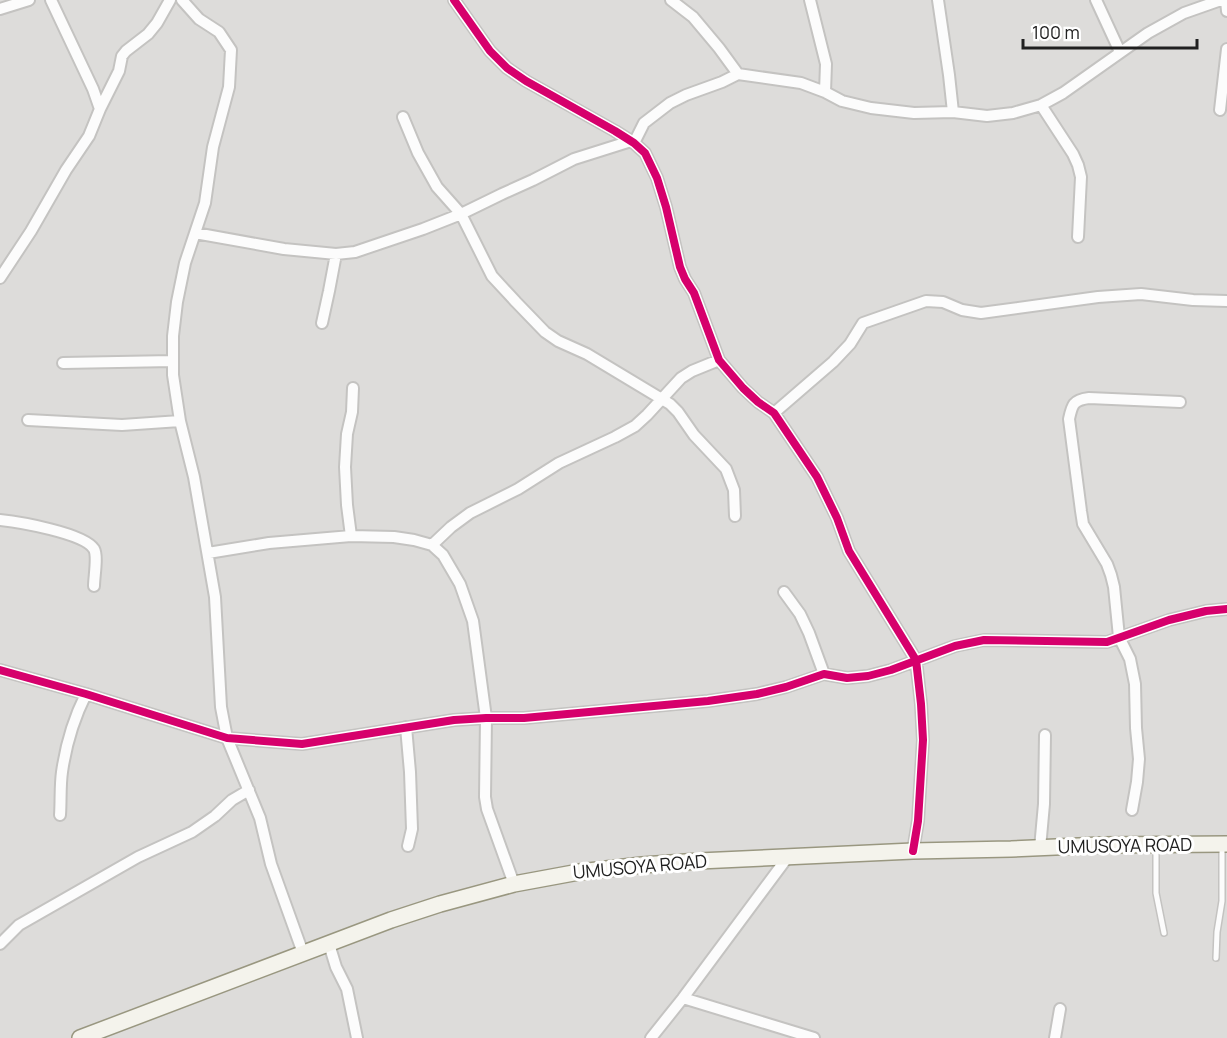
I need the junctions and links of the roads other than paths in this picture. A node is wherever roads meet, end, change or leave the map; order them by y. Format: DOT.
graph roads {
  1 [pos="29,0"];
  2 [pos="51,0"];
  3 [pos="170,0"];
  4 [pos="182,0"];
  5 [pos="454,0"];
  6 [pos="671,0"];
  7 [pos="810,0"];
  8 [pos="938,0"];
  9 [pos="1096,0"];
  10 [pos="1221,0"];
  11 [pos="1226,0"];
  12 [pos="0,9"];
  13 [pos="1227,11"];
  14 [pos="1227,49"];
  15 [pos="1120,52"];
  16 [pos="738,74"];
  17 [pos="112,85"];
  18 [pos="93,89"];
  19 [pos="825,92"];
  20 [pos="1041,105"];
  21 [pos="100,109"];
  22 [pos="1220,110"];
  23 [pos="953,112"];
  24 [pos="403,117"];
  25 [pos="633,142"];
  26 [pos="461,214"];
  27 [pos="195,233"];
  28 [pos="1078,237"];
  29 [pos="336,255"];
  30 [pos="0,278"];
  31 [pos="1227,301"];
  32 [pos="321,323"];
  33 [pos="718,360"];
  34 [pos="173,361"];
  35 [pos="63,363"];
  36 [pos="353,388"];
  37 [pos="663,398"];
  38 [pos="1180,402"];
  39 [pos="774,413"];
  40 [pos="28,420"];
  41 [pos="180,421"];
  42 [pos="735,516"];
  43 [pos="0,520"];
  44 [pos="351,536"];
  45 [pos="432,545"];
  46 [pos="208,553"];
  47 [pos="94,586"];
  48 [pos="784,592"];
  49 [pos="1227,609"];
  50 [pos="1119,637"];
  51 [pos="916,660"];
  52 [pos="0,670"];
  53 [pos="824,674"];
  54 [pos="86,694"];
  55 [pos="486,718"];
  56 [pos="406,727"];
  57 [pos="1045,735"];
  58 [pos="227,738"];
  59 [pos="249,790"];
  60 [pos="1132,810"];
  61 [pos="60,815"];
  62 [pos="1222,843"];
  63 [pos="1156,844"];
  64 [pos="408,846"];
  65 [pos="1040,848"];
  66 [pos="913,851"];
  67 [pos="787,858"];
  68 [pos="514,884"];
  69 [pos="1164,933"];
  70 [pos="0,944"];
  71 [pos="329,944"];
  72 [pos="303,953"];
  73 [pos="1216,958"];
  74 [pos="683,998"];
  75 [pos="1059,1009"];
  76 [pos="772,1033"];
  77 [pos="80,1038"];
  78 [pos="357,1038"];
  79 [pos="651,1038"];
  80 [pos="814,1038"];
  81 [pos="1055,1038"];
  1 -- 12 [label="street"];
  2 -- 18 [label="street"];
  3 -- 17 [label="street"];
  4 -- 27 [label="street"];
  5 -- 25 [label="street"];
  6 -- 16 [label="street"];
  7 -- 19 [label="street"];
  8 -- 23 [label="street"];
  9 -- 15 [label="street"];
  10 -- 15 [label="street"];
  11 -- 13 [label="street"];
  14 -- 22 [label="street"];
  15 -- 20 [label="street"];
  16 -- 19 [label="street"];
  16 -- 25 [label="street"];
  17 -- 18 [label="street"];
  17 -- 21 [label="street"];
  18 -- 21 [label="street"];
  19 -- 23 [label="street"];
  20 -- 23 [label="street"];
  20 -- 28 [label="street"];
  21 -- 30 [label="street"];
  24 -- 26 [label="street"];
  25 -- 26 [label="street"];
  25 -- 33 [label="street"];
  26 -- 29 [label="street"];
  26 -- 37 [label="street"];
  27 -- 29 [label="street"];
  27 -- 34 [label="street"];
  29 -- 32 [label="street"];
  31 -- 39 [label="street"];
  33 -- 37 [label="street"];
  33 -- 39 [label="street"];
  34 -- 35 [label="street"];
  34 -- 41 [label="street"];
  36 -- 44 [label="street"];
  37 -- 42 [label="street"];
  37 -- 45 [label="street"];
  38 -- 50 [label="street"];
  39 -- 51 [label="street"];
  40 -- 41 [label="street"];
  41 -- 46 [label="street"];
  43 -- 47 [label="street"];
  44 -- 45 [label="street"];
  44 -- 46 [label="street"];
  45 -- 55 [label="street"];
  46 -- 58 [label="street"];
  48 -- 53 [label="street"];
  49 -- 50 [label="street"];
  50 -- 51 [label="street"];
  50 -- 60 [label="street"];
  51 -- 53 [label="street"];
  51 -- 66 [label="street"];
  52 -- 54 [label="street"];
  53 -- 55 [label="street"];
  54 -- 58 [label="street"];
  54 -- 61 [label="street"];
  55 -- 56 [label="street"];
  55 -- 68 [label="street"];
  56 -- 58 [label="street"];
  56 -- 64 [label="street"];
  57 -- 65 [label="street"];
  58 -- 59 [label="street"];
  59 -- 70 [label="street"];
  59 -- 72 [label="street"];
  62 -- 63 [label="main road, UMUSOYA ROAD"];
  62 -- 73 [label="lane"];
  63 -- 65 [label="main road, UMUSOYA ROAD"];
  63 -- 69 [label="lane"];
  65 -- 66 [label="main road, UMUSOYA ROAD"];
  66 -- 67 [label="main road, UMUSOYA ROAD"];
  67 -- 68 [label="main road, UMUSOYA ROAD"];
  67 -- 74 [label="street"];
  68 -- 71 [label="main road, UMUSOYA ROAD"];
  71 -- 72 [label="main road, UMUSOYA ROAD"];
  71 -- 78 [label="street"];
  72 -- 77 [label="main road, UMUSOYA ROAD"];
  74 -- 76 [label="street"];
  74 -- 79 [label="street"];
  75 -- 81 [label="street"];
  76 -- 80 [label="street"];
}
